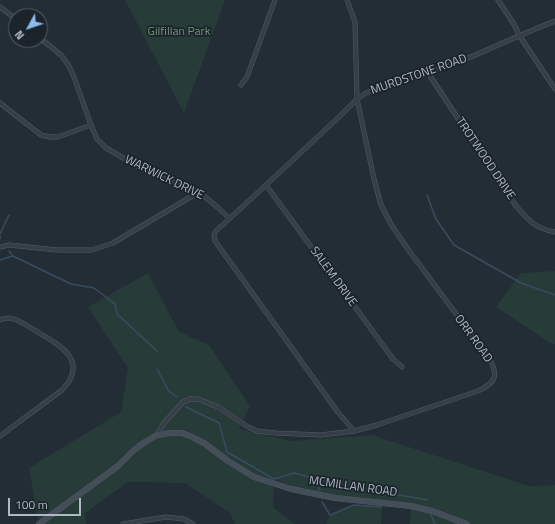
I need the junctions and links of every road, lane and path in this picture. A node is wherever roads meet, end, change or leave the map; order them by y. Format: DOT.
graph roads {
  1 [pos="275,0"];
  2 [pos="347,0"];
  3 [pos="498,0"];
  4 [pos="555,21"];
  5 [pos="519,35"];
  6 [pos="48,45"];
  7 [pos="428,72"];
  8 [pos="242,85"];
  9 [pos="555,89"];
  10 [pos="357,99"];
  11 [pos="0,103"];
  12 [pos="91,126"];
  13 [pos="266,185"];
  14 [pos="199,192"];
  15 [pos="229,218"];
  16 [pos="555,232"];
  17 [pos="0,247"];
  18 [pos="0,320"];
  19 [pos="402,367"];
  20 [pos="354,431"];
  21 [pos="157,435"];
  22 [pos="0,436"];
  23 [pos="39,524"];
  24 [pos="123,524"];
  25 [pos="193,524"];
  26 [pos="467,524"];
  1 -- 8 [label="street"];
  2 -- 10 [label="street, ORR ROAD"];
  3 -- 5 [label="street"];
  4 -- 5 [label="street, MURDSTONE ROAD"];
  5 -- 7 [label="street, MURDSTONE ROAD"];
  5 -- 9 [label="street"];
  6 -- 12 [label="street, WARWICK DRIVE"];
  7 -- 10 [label="street, MURDSTONE ROAD"];
  7 -- 16 [label="street, TROTWOOD DRIVE"];
  10 -- 13 [label="street, MURDSTONE ROAD"];
  10 -- 20 [label="street, ORR ROAD"];
  11 -- 12 [label="street"];
  12 -- 14 [label="street, WARWICK DRIVE"];
  13 -- 15 [label="street, MURDSTONE ROAD"];
  13 -- 19 [label="street, SALEM DRIVE"];
  14 -- 15 [label="street, WARWICK DRIVE"];
  14 -- 17 [label="street"];
  15 -- 20 [label="street"];
  18 -- 22 [label="street"];
  20 -- 21 [label="street, ORR ROAD"];
  21 -- 23 [label="street, MCMILLAN ROAD"];
  21 -- 26 [label="street, MCMILLAN ROAD"];
  24 -- 25 [label="street"];
}
